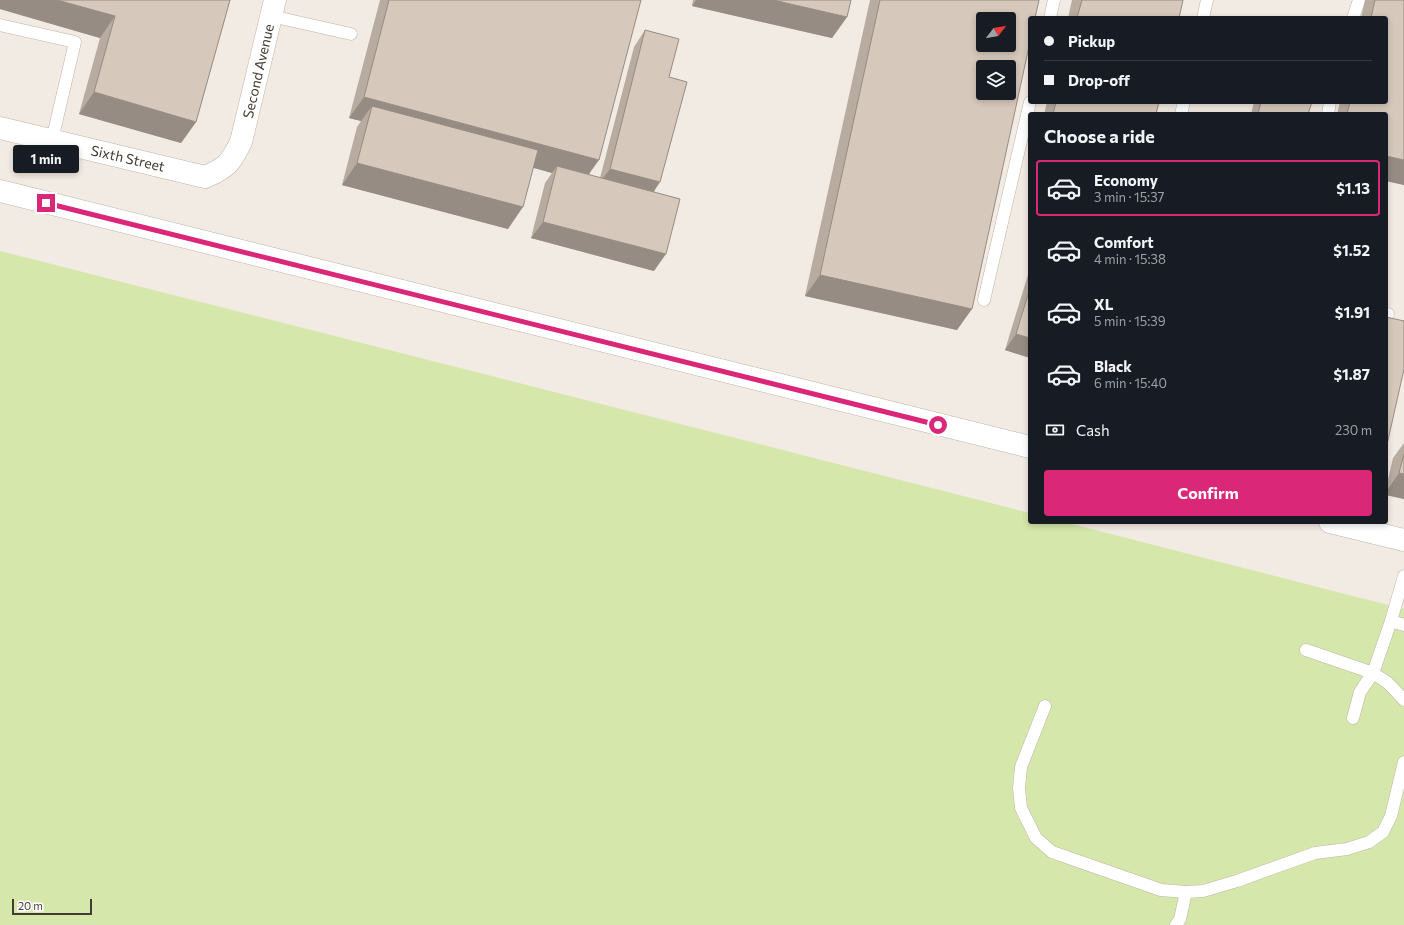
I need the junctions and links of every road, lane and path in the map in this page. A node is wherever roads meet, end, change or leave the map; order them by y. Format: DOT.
graph roads {
  1 [pos="1054,0"];
  2 [pos="1207,0"];
  3 [pos="1359,0"];
  4 [pos="273,8"];
  5 [pos="1050,16"];
  6 [pos="1203,16"];
  7 [pos="1354,16"];
  8 [pos="0,25"];
  9 [pos="351,34"];
  10 [pos="1030,104"];
  11 [pos="0,128"];
  12 [pos="52,140"];
  13 [pos="241,142"];
  14 [pos="0,192"];
  15 [pos="984,300"];
  16 [pos="1028,448"];
  17 [pos="1338,524"];
  18 [pos="1404,540"];
  19 [pos="1404,576"];
  20 [pos="1391,621"];
  21 [pos="1404,625"];
  22 [pos="1306,650"];
  23 [pos="1373,673"];
  24 [pos="1404,700"];
  25 [pos="1045,706"];
  26 [pos="1352,718"];
  27 [pos="1404,762"];
  28 [pos="1186,892"];
  29 [pos="1176,925"];
  1 -- 5 [label="lane"];
  2 -- 6 [label="lane"];
  3 -- 7 [label="lane"];
  4 -- 9 [label="lane"];
  4 -- 13 [label="street, Second Avenue"];
  8 -- 12 [label="lane"];
  10 -- 15 [label="lane"];
  11 -- 12 [label="street, Sixth Street"];
  12 -- 13 [label="street, Sixth Street"];
  14 -- 16 [label="street"];
  17 -- 18 [label="street"];
  19 -- 20 [label="lane"];
  20 -- 21 [label="lane"];
  20 -- 23 [label="lane"];
  22 -- 23 [label="lane"];
  23 -- 24 [label="lane"];
  23 -- 26 [label="lane"];
  25 -- 28 [label="lane"];
  27 -- 28 [label="lane"];
  28 -- 29 [label="lane"];
}
